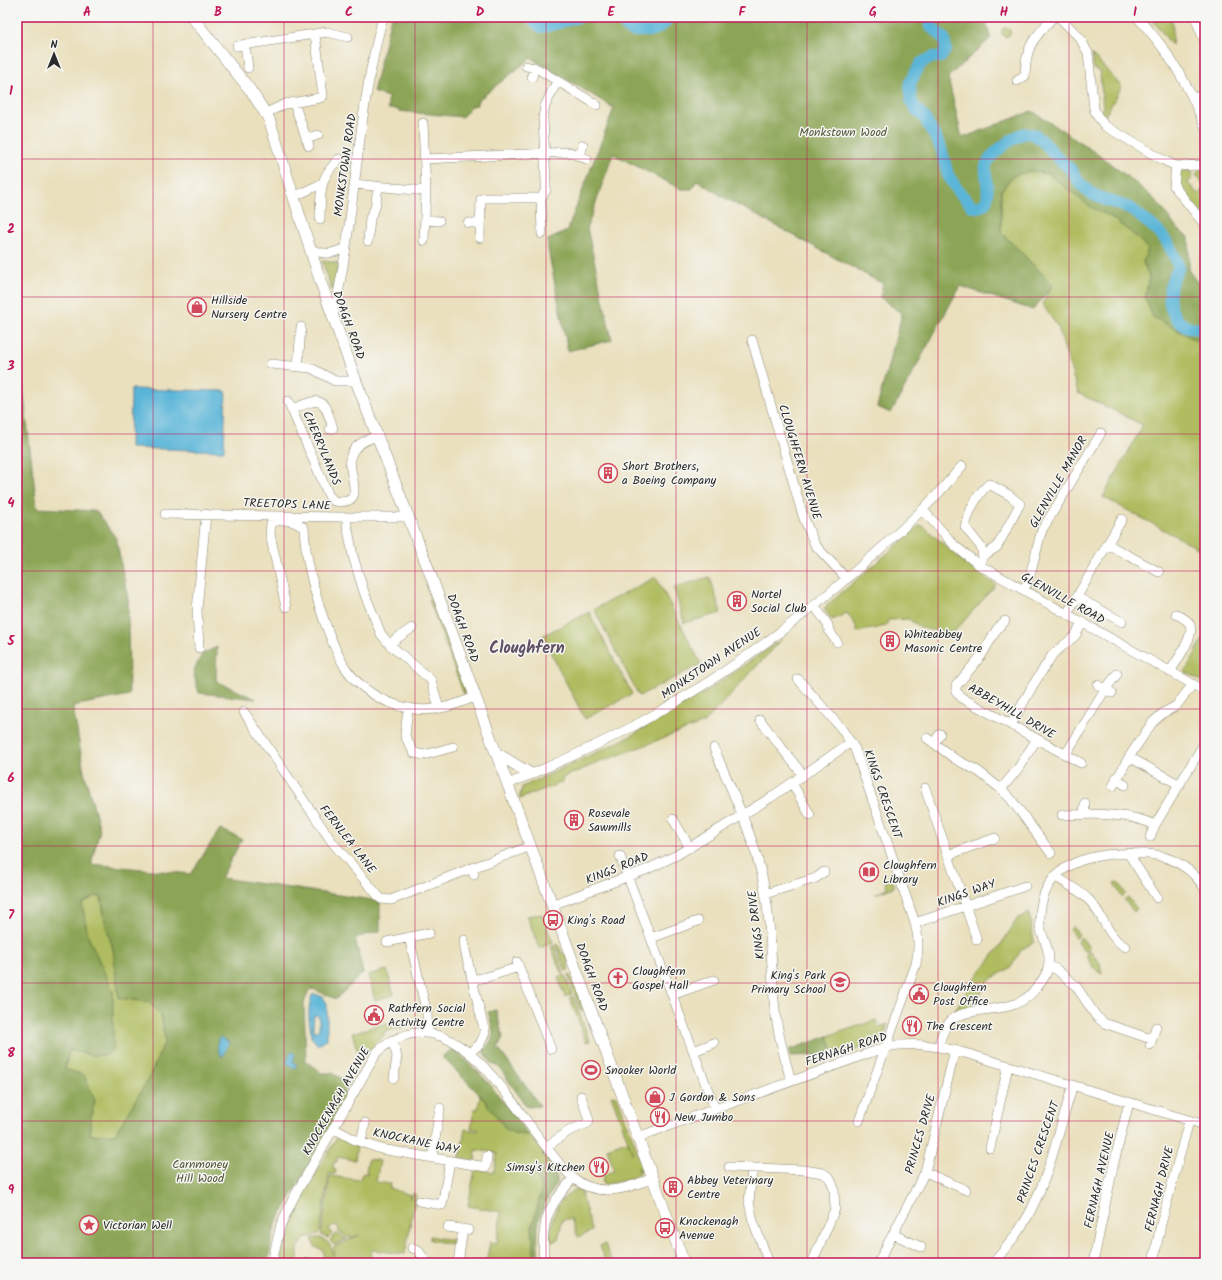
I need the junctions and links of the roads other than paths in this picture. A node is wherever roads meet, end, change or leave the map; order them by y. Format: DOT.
graph roads {
  1 [pos="192,17"];
  2 [pos="383,17"];
  3 [pos="1053,17"];
  4 [pos="1059,17"];
  5 [pos="1137,17"];
  6 [pos="1195,17"];
  7 [pos="315,34"];
  8 [pos="348,37"];
  9 [pos="1205,42"];
  10 [pos="248,68"];
  11 [pos="532,77"];
  12 [pos="556,81"];
  13 [pos="1017,81"];
  14 [pos="1205,94"];
  15 [pos="1194,99"];
  16 [pos="294,102"];
  17 [pos="597,105"];
  18 [pos="266,112"];
  19 [pos="423,123"];
  20 [pos="1205,128"];
  21 [pos="318,135"];
  22 [pos="584,145"];
  23 [pos="545,153"];
  24 [pos="339,159"];
  25 [pos="425,159"];
  26 [pos="1205,165"];
  27 [pos="1176,166"];
  28 [pos="321,184"];
  29 [pos="354,184"];
  30 [pos="378,187"];
  31 [pos="426,191"];
  32 [pos="293,197"];
  33 [pos="541,198"];
  34 [pos="320,219"];
  35 [pos="425,220"];
  36 [pos="439,221"];
  37 [pos="468,223"];
  38 [pos="480,223"];
  39 [pos="1204,224"];
  40 [pos="542,234"];
  41 [pos="371,236"];
  42 [pos="480,238"];
  43 [pos="424,241"];
  44 [pos="310,248"];
  45 [pos="346,248"];
  46 [pos="333,317"];
  47 [pos="301,327"];
  48 [pos="752,340"];
  49 [pos="271,364"];
  50 [pos="298,367"];
  51 [pos="356,381"];
  52 [pos="330,429"];
  53 [pos="1101,433"];
  54 [pos="378,436"];
  55 [pos="962,466"];
  56 [pos="922,510"];
  57 [pos="165,514"];
  58 [pos="206,514"];
  59 [pos="408,516"];
  60 [pos="1122,519"];
  61 [pos="347,524"];
  62 [pos="1107,544"];
  63 [pos="983,556"];
  64 [pos="979,565"];
  65 [pos="1159,572"];
  66 [pos="847,579"];
  67 [pos="1024,590"];
  68 [pos="1077,597"];
  69 [pos="814,605"];
  70 [pos="286,607"];
  71 [pos="1067,614"];
  72 [pos="1176,614"];
  73 [pos="1006,621"];
  74 [pos="1083,622"];
  75 [pos="1122,622"];
  76 [pos="412,628"];
  77 [pos="837,642"];
  78 [pos="389,644"];
  79 [pos="199,648"];
  80 [pos="1170,672"];
  81 [pos="1117,674"];
  82 [pos="798,679"];
  83 [pos="1193,684"];
  84 [pos="1205,691"];
  85 [pos="476,697"];
  86 [pos="408,708"];
  87 [pos="440,708"];
  88 [pos="244,712"];
  89 [pos="760,720"];
  90 [pos="1011,725"];
  91 [pos="940,734"];
  92 [pos="1037,739"];
  93 [pos="851,742"];
  94 [pos="1205,742"];
  95 [pos="453,747"];
  96 [pos="714,748"];
  97 [pos="496,753"];
  98 [pos="1066,754"];
  99 [pos="1129,757"];
  100 [pos="1081,763"];
  101 [pos="531,774"];
  102 [pos="803,775"];
  103 [pos="792,783"];
  104 [pos="508,784"];
  105 [pos="1125,785"];
  106 [pos="1180,785"];
  107 [pos="926,788"];
  108 [pos="1001,789"];
  109 [pos="1084,803"];
  110 [pos="1062,814"];
  111 [pos="742,815"];
  112 [pos="810,815"];
  113 [pos="1084,815"];
  114 [pos="673,819"];
  115 [pos="1155,825"];
  116 [pos="1046,831"];
  117 [pos="1038,836"];
  118 [pos="1150,837"];
  119 [pos="995,838"];
  120 [pos="531,846"];
  121 [pos="690,848"];
  122 [pos="1051,853"];
  123 [pos="1128,853"];
  124 [pos="948,855"];
  125 [pos="620,856"];
  126 [pos="824,872"];
  127 [pos="1055,876"];
  128 [pos="628,877"];
  129 [pos="1025,886"];
  130 [pos="1205,889"];
  131 [pos="765,894"];
  132 [pos="1157,898"];
  133 [pos="552,905"];
  134 [pos="965,906"];
  135 [pos="698,922"];
  136 [pos="914,923"];
  137 [pos="428,933"];
  138 [pos="409,937"];
  139 [pos="651,938"];
  140 [pos="464,940"];
  141 [pos="976,940"];
  142 [pos="387,942"];
  143 [pos="1126,947"];
  144 [pos="1049,966"];
  145 [pos="472,980"];
  146 [pos="714,980"];
  147 [pos="672,995"];
  148 [pos="1156,1027"];
  149 [pos="428,1033"];
  150 [pos="392,1040"];
  151 [pos="714,1043"];
  152 [pos="939,1046"];
  153 [pos="886,1047"];
  154 [pos="551,1049"];
  155 [pos="694,1050"];
  156 [pos="955,1050"];
  157 [pos="470,1052"];
  158 [pos="1008,1066"];
  159 [pos="394,1078"];
  160 [pos="791,1081"];
  161 [pos="1073,1085"];
  162 [pos="581,1096"];
  163 [pos="1129,1102"];
  164 [pos="440,1108"];
  165 [pos="715,1109"];
  166 [pos="1189,1121"];
  167 [pos="859,1122"];
  168 [pos="365,1123"];
  169 [pos="1205,1125"];
  170 [pos="333,1128"];
  171 [pos="638,1138"];
  172 [pos="361,1142"];
  173 [pos="546,1147"];
  174 [pos="990,1148"];
  175 [pos="487,1156"];
  176 [pos="432,1158"];
  177 [pos="450,1161"];
  178 [pos="729,1167"];
  179 [pos="752,1169"];
  180 [pos="925,1172"];
  181 [pos="572,1178"];
  182 [pos="653,1178"];
  183 [pos="966,1190"];
  184 [pos="420,1201"];
  185 [pos="448,1227"];
  186 [pos="893,1234"];
  187 [pos="921,1247"];
  188 [pos="412,1248"];
  189 [pos="272,1263"];
  190 [pos="427,1263"];
  191 [pos="458,1263"];
  192 [pos="544,1263"];
  193 [pos="684,1263"];
  194 [pos="769,1263"];
  195 [pos="812,1263"];
  196 [pos="878,1263"];
  197 [pos="993,1263"];
  198 [pos="1093,1263"];
  199 [pos="1153,1263"];
  1 -- 18 [label="main road, DOAGH ROAD"];
  2 -- 29 [label="street, MONKSTOWN ROAD"];
  3 -- 13 [label="street"];
  4 -- 27 [label="street"];
  5 -- 15 [label="street"];
  6 -- 9 [label="street"];
  7 -- 8 [label="street"];
  7 -- 10 [label="street"];
  7 -- 16 [label="street"];
  11 -- 12 [label="street"];
  12 -- 17 [label="street"];
  12 -- 23 [label="street"];
  14 -- 15 [label="street"];
  15 -- 20 [label="street"];
  16 -- 18 [label="street"];
  16 -- 21 [label="street"];
  18 -- 32 [label="main road, DOAGH ROAD"];
  19 -- 25 [label="street"];
  22 -- 23 [label="street"];
  23 -- 25 [label="street"];
  23 -- 33 [label="street"];
  24 -- 28 [label="street"];
  25 -- 31 [label="street"];
  26 -- 27 [label="street"];
  27 -- 39 [label="street"];
  28 -- 32 [label="street"];
  28 -- 34 [label="street"];
  29 -- 30 [label="street"];
  29 -- 45 [label="street, MONKSTOWN ROAD"];
  30 -- 31 [label="street"];
  30 -- 41 [label="street"];
  31 -- 35 [label="street"];
  32 -- 44 [label="main road, DOAGH ROAD"];
  33 -- 38 [label="street"];
  33 -- 40 [label="street"];
  35 -- 36 [label="street"];
  35 -- 43 [label="street"];
  37 -- 38 [label="street"];
  38 -- 42 [label="street"];
  44 -- 45 [label="street"];
  44 -- 46 [label="main road, DOAGH ROAD"];
  45 -- 46 [label="street, MONKSTOWN ROAD"];
  46 -- 51 [label="main road, DOAGH ROAD"];
  47 -- 50 [label="street"];
  48 -- 66 [label="street, CLOUGHFERN AVENUE"];
  49 -- 50 [label="street"];
  50 -- 51 [label="street"];
  51 -- 54 [label="main road, DOAGH ROAD"];
  52 -- 54 [label="street, CHERRYLANDS"];
  53 -- 67 [label="street, GLENVILLE MANOR"];
  54 -- 59 [label="main road, DOAGH ROAD"];
  55 -- 56 [label="street, MONKSTOWN AVENUE"];
  56 -- 64 [label="street, GLENVILLE ROAD"];
  56 -- 66 [label="street, MONKSTOWN AVENUE"];
  57 -- 58 [label="street, TREETOPS LANE"];
  58 -- 59 [label="street, TREETOPS LANE"];
  58 -- 79 [label="street"];
  59 -- 85 [label="main road, DOAGH ROAD"];
  60 -- 62 [label="street"];
  61 -- 78 [label="street"];
  62 -- 65 [label="street"];
  62 -- 68 [label="street"];
  63 -- 63 [label="street"];
  63 -- 64 [label="street"];
  64 -- 67 [label="street, GLENVILLE ROAD"];
  66 -- 69 [label="street, MONKSTOWN AVENUE"];
  67 -- 71 [label="street, GLENVILLE ROAD"];
  68 -- 71 [label="street"];
  68 -- 75 [label="street"];
  69 -- 77 [label="street"];
  69 -- 101 [label="street, MONKSTOWN AVENUE"];
  70 -- 86 [label="street"];
  71 -- 74 [label="street, GLENVILLE ROAD"];
  72 -- 80 [label="street"];
  73 -- 90 [label="street, ABBEYHILL DRIVE"];
  74 -- 80 [label="street, GLENVILLE ROAD"];
  74 -- 90 [label="street"];
  76 -- 78 [label="street"];
  78 -- 87 [label="street"];
  80 -- 83 [label="street, GLENVILLE ROAD"];
  81 -- 98 [label="street"];
  82 -- 93 [label="street, KINGS CRESCENT"];
  83 -- 84 [label="street, GLENVILLE ROAD"];
  83 -- 99 [label="street"];
  85 -- 87 [label="street"];
  85 -- 97 [label="main road, DOAGH ROAD"];
  86 -- 87 [label="street"];
  86 -- 95 [label="street"];
  88 -- 120 [label="street, FERNLEA LANE"];
  89 -- 102 [label="street"];
  90 -- 92 [label="street, ABBEYHILL DRIVE"];
  91 -- 108 [label="street"];
  92 -- 98 [label="street, ABBEYHILL DRIVE"];
  92 -- 108 [label="street"];
  93 -- 102 [label="street, KINGS ROAD"];
  93 -- 136 [label="street, KINGS CRESCENT"];
  94 -- 106 [label="street"];
  96 -- 111 [label="street"];
  97 -- 101 [label="main road"];
  97 -- 104 [label="main road, DOAGH ROAD"];
  98 -- 100 [label="street, ABBEYHILL DRIVE"];
  99 -- 105 [label="street"];
  99 -- 106 [label="street"];
  101 -- 104 [label="street, MONKSTOWN AVENUE"];
  102 -- 103 [label="street, KINGS ROAD"];
  103 -- 111 [label="street, KINGS ROAD"];
  103 -- 112 [label="street"];
  104 -- 120 [label="main road, DOAGH ROAD"];
  106 -- 115 [label="street"];
  107 -- 124 [label="street"];
  108 -- 117 [label="street"];
  109 -- 113 [label="street"];
  110 -- 113 [label="street"];
  111 -- 121 [label="street, KINGS ROAD"];
  111 -- 131 [label="street, KINGS DRIVE"];
  113 -- 115 [label="street"];
  114 -- 121 [label="street"];
  115 -- 118 [label="street"];
  116 -- 117 [label="street"];
  117 -- 122 [label="street"];
  119 -- 124 [label="street"];
  120 -- 133 [label="main road, DOAGH ROAD"];
  121 -- 128 [label="street, KINGS ROAD"];
  123 -- 127 [label="street"];
  123 -- 130 [label="street"];
  123 -- 132 [label="street"];
  124 -- 134 [label="street"];
  125 -- 128 [label="street"];
  126 -- 131 [label="street"];
  127 -- 143 [label="street"];
  127 -- 144 [label="street"];
  128 -- 133 [label="street, KINGS ROAD"];
  128 -- 139 [label="street"];
  129 -- 134 [label="street, KINGS WAY"];
  131 -- 160 [label="street, KINGS DRIVE"];
  133 -- 171 [label="main road, DOAGH ROAD"];
  134 -- 136 [label="street, KINGS WAY"];
  134 -- 141 [label="street"];
  135 -- 139 [label="street"];
  136 -- 153 [label="street, KINGS CRESCENT"];
  137 -- 138 [label="street"];
  138 -- 142 [label="street"];
  138 -- 149 [label="street"];
  139 -- 147 [label="street"];
  140 -- 145 [label="street"];
  144 -- 148 [label="street"];
  144 -- 152 [label="street"];
  145 -- 154 [label="street"];
  145 -- 157 [label="street"];
  146 -- 147 [label="street"];
  147 -- 155 [label="street"];
  149 -- 150 [label="street, KNOCKENAGH AVENUE"];
  149 -- 157 [label="street, KNOCKENAGH AVENUE"];
  150 -- 159 [label="street"];
  150 -- 170 [label="street, KNOCKENAGH AVENUE"];
  151 -- 155 [label="street"];
  152 -- 153 [label="street, FERNAGH ROAD"];
  152 -- 156 [label="street, FERNAGH ROAD"];
  153 -- 160 [label="street, FERNAGH ROAD"];
  153 -- 167 [label="street, KINGS CRESCENT"];
  155 -- 165 [label="street"];
  156 -- 158 [label="street, FERNAGH ROAD"];
  156 -- 180 [label="street, PRINCES DRIVE"];
  157 -- 173 [label="street, KNOCKENAGH AVENUE"];
  158 -- 161 [label="street, FERNAGH ROAD"];
  158 -- 174 [label="street"];
  160 -- 165 [label="street, FERNAGH ROAD"];
  161 -- 163 [label="street, FERNAGH ROAD"];
  161 -- 197 [label="street, PRINCES CRESCENT"];
  162 -- 173 [label="street"];
  163 -- 166 [label="street, FERNAGH ROAD"];
  163 -- 198 [label="street, FERNAGH AVENUE"];
  164 -- 176 [label="street"];
  165 -- 171 [label="street, FERNAGH ROAD"];
  166 -- 169 [label="street, FERNAGH ROAD"];
  166 -- 199 [label="street, FERNAGH DRIVE"];
  168 -- 172 [label="street"];
  170 -- 172 [label="street, KNOCKANE WAY"];
  170 -- 189 [label="street, KNOCKENAGH AVENUE"];
  171 -- 182 [label="main road, DOAGH ROAD"];
  172 -- 176 [label="street, KNOCKANE WAY"];
  173 -- 181 [label="street, KNOCKENAGH AVENUE"];
  175 -- 177 [label="street, KNOCKANE WAY"];
  176 -- 177 [label="street, KNOCKANE WAY"];
  177 -- 184 [label="street"];
  178 -- 179 [label="street"];
  179 -- 194 [label="street"];
  179 -- 195 [label="street"];
  180 -- 183 [label="street"];
  180 -- 186 [label="street, PRINCES DRIVE"];
  181 -- 182 [label="street, KNOCKENAGH AVENUE"];
  181 -- 192 [label="street"];
  182 -- 193 [label="main road, DOAGH ROAD"];
  185 -- 191 [label="street"];
  186 -- 187 [label="street"];
  186 -- 196 [label="street, PRINCES DRIVE"];
  188 -- 190 [label="street"];
}
